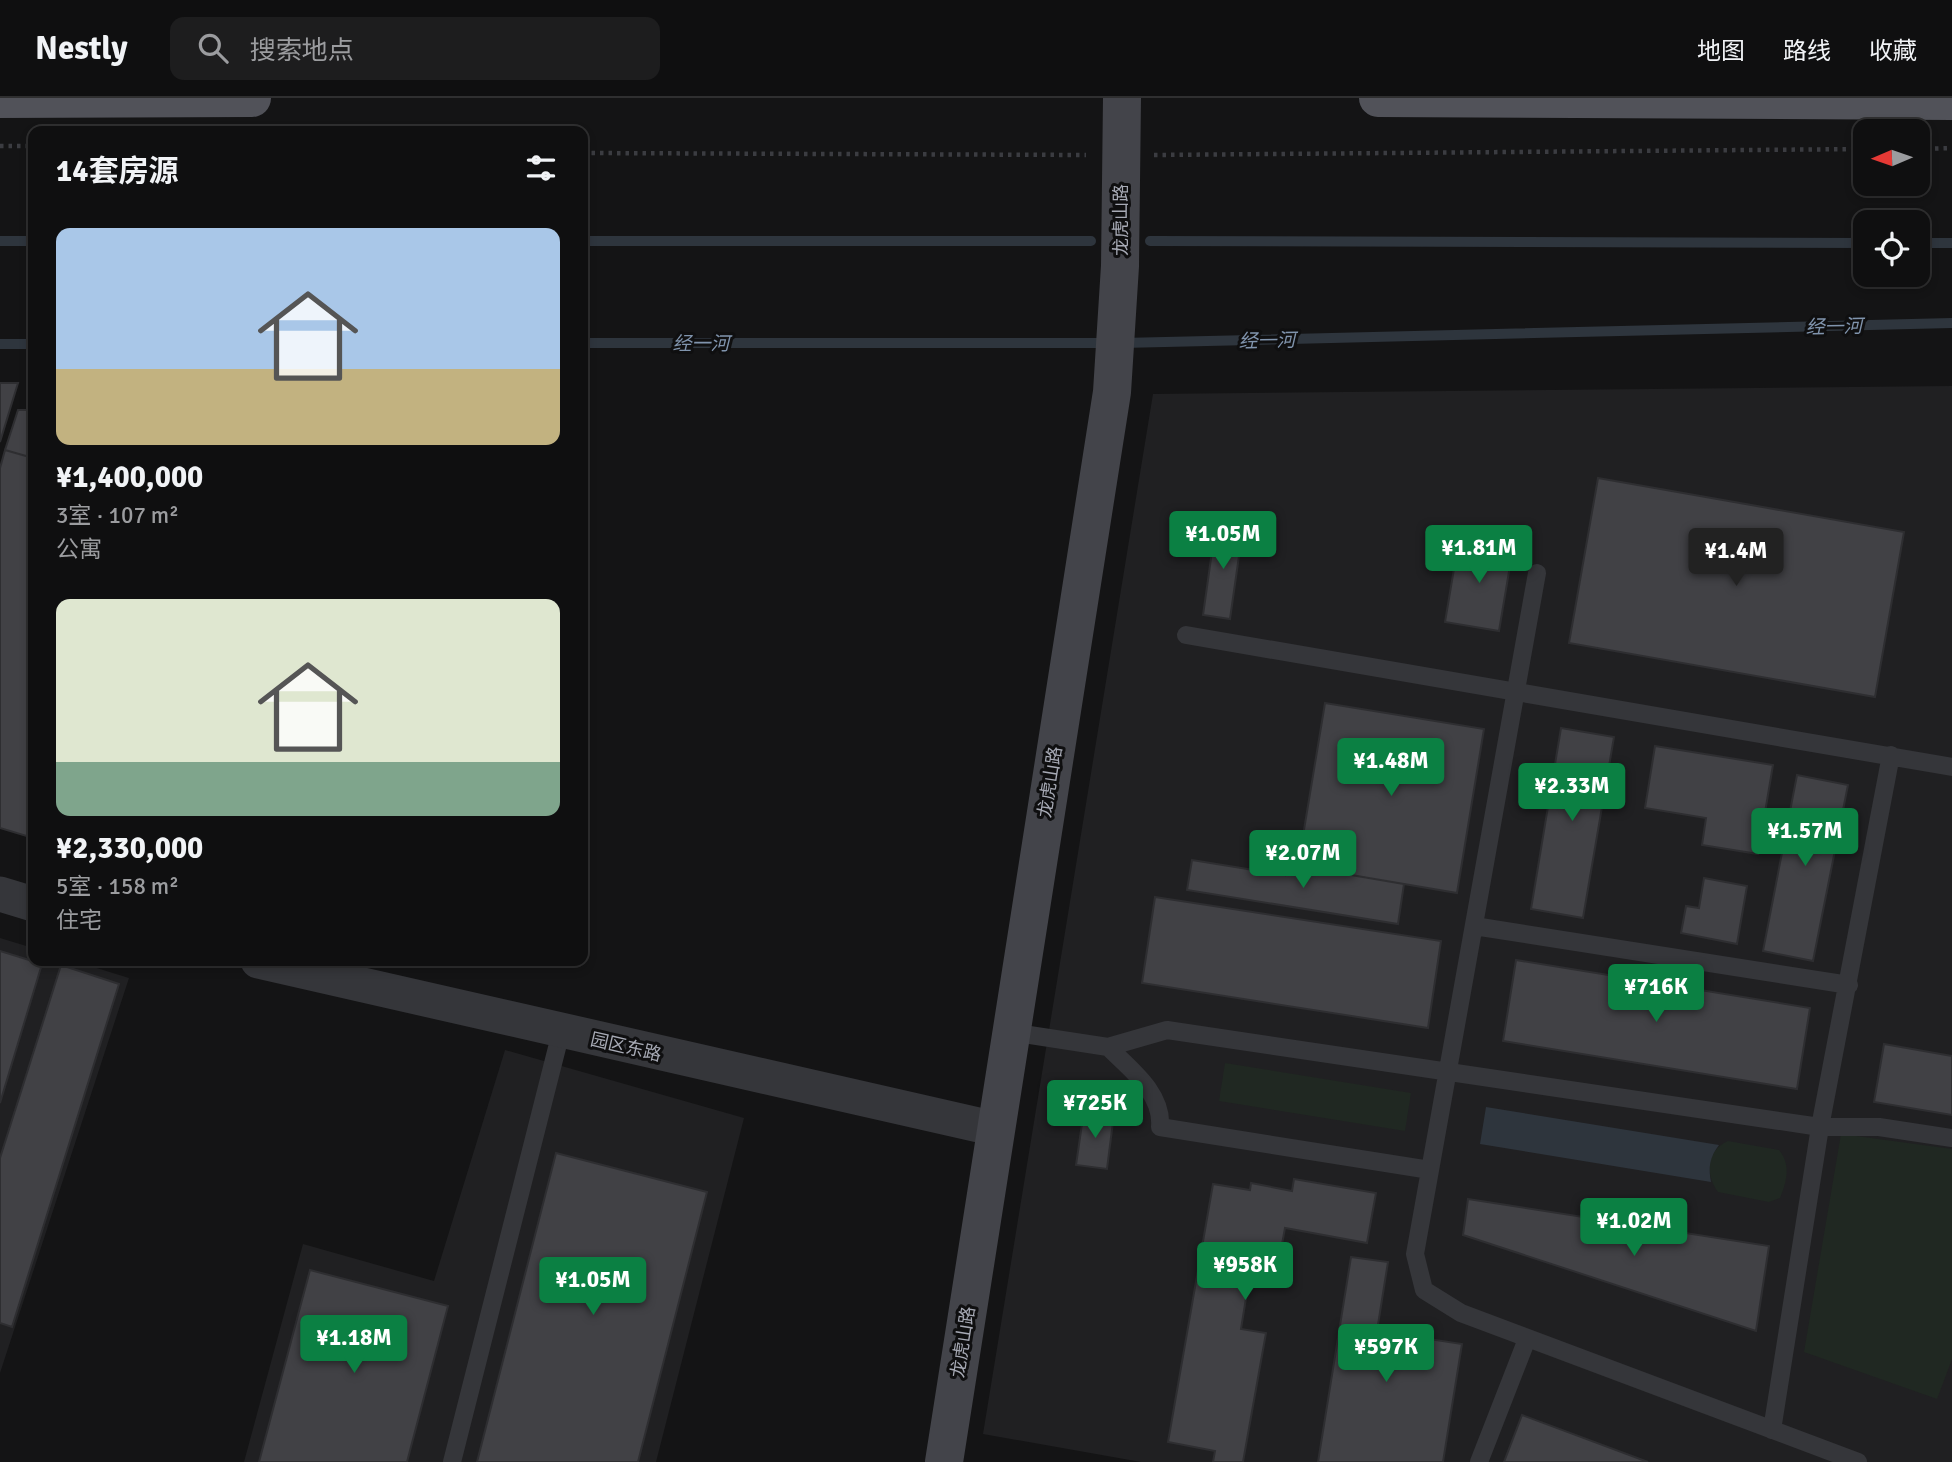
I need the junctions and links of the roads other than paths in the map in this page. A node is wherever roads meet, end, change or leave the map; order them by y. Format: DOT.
graph roads {
  1 [pos="252,98"];
  2 [pos="1122,98"];
  3 [pos="1378,98"];
  4 [pos="0,99"];
  5 [pos="1952,102"];
  6 [pos="1537,573"];
  7 [pos="1186,635"];
  8 [pos="1517,690"];
  9 [pos="1891,755"];
  10 [pos="1952,767"];
  11 [pos="0,894"];
  12 [pos="28,902"];
  13 [pos="1474,926"];
  14 [pos="286,966"];
  15 [pos="1849,985"];
  16 [pos="561,1032"];
  17 [pos="1011,1032"];
  18 [pos="1108,1047"];
  19 [pos="1448,1073"];
  20 [pos="1820,1127"];
  21 [pos="996,1129"];
  22 [pos="1952,1138"];
  23 [pos="1430,1170"];
  24 [pos="1527,1339"];
  25 [pos="1772,1430"];
  26 [pos="452,1462"];
  27 [pos="944,1462"];
  28 [pos="1479,1462"];
  29 [pos="1858,1462"];
  1 -- 4 [label="main road"];
  2 -- 17 [label="street, 龙虎山路"];
  3 -- 5 [label="main road"];
  6 -- 8 [label="lane"];
  7 -- 8 [label="lane"];
  8 -- 9 [label="lane"];
  8 -- 13 [label="lane"];
  9 -- 10 [label="lane"];
  9 -- 15 [label="lane"];
  11 -- 12 [label="street"];
  13 -- 15 [label="lane"];
  13 -- 19 [label="lane"];
  14 -- 16 [label="street, 园区东路"];
  15 -- 20 [label="lane"];
  16 -- 21 [label="street, 园区东路"];
  16 -- 26 [label="lane"];
  17 -- 18 [label="lane"];
  17 -- 21 [label="street, 龙虎山路"];
  18 -- 19 [label="lane"];
  18 -- 23 [label="lane"];
  19 -- 20 [label="lane"];
  19 -- 23 [label="lane"];
  20 -- 22 [label="lane"];
  20 -- 25 [label="lane"];
  21 -- 27 [label="street, 龙虎山路"];
  23 -- 24 [label="lane"];
  24 -- 25 [label="lane"];
  24 -- 28 [label="lane"];
  25 -- 29 [label="lane"];
}
